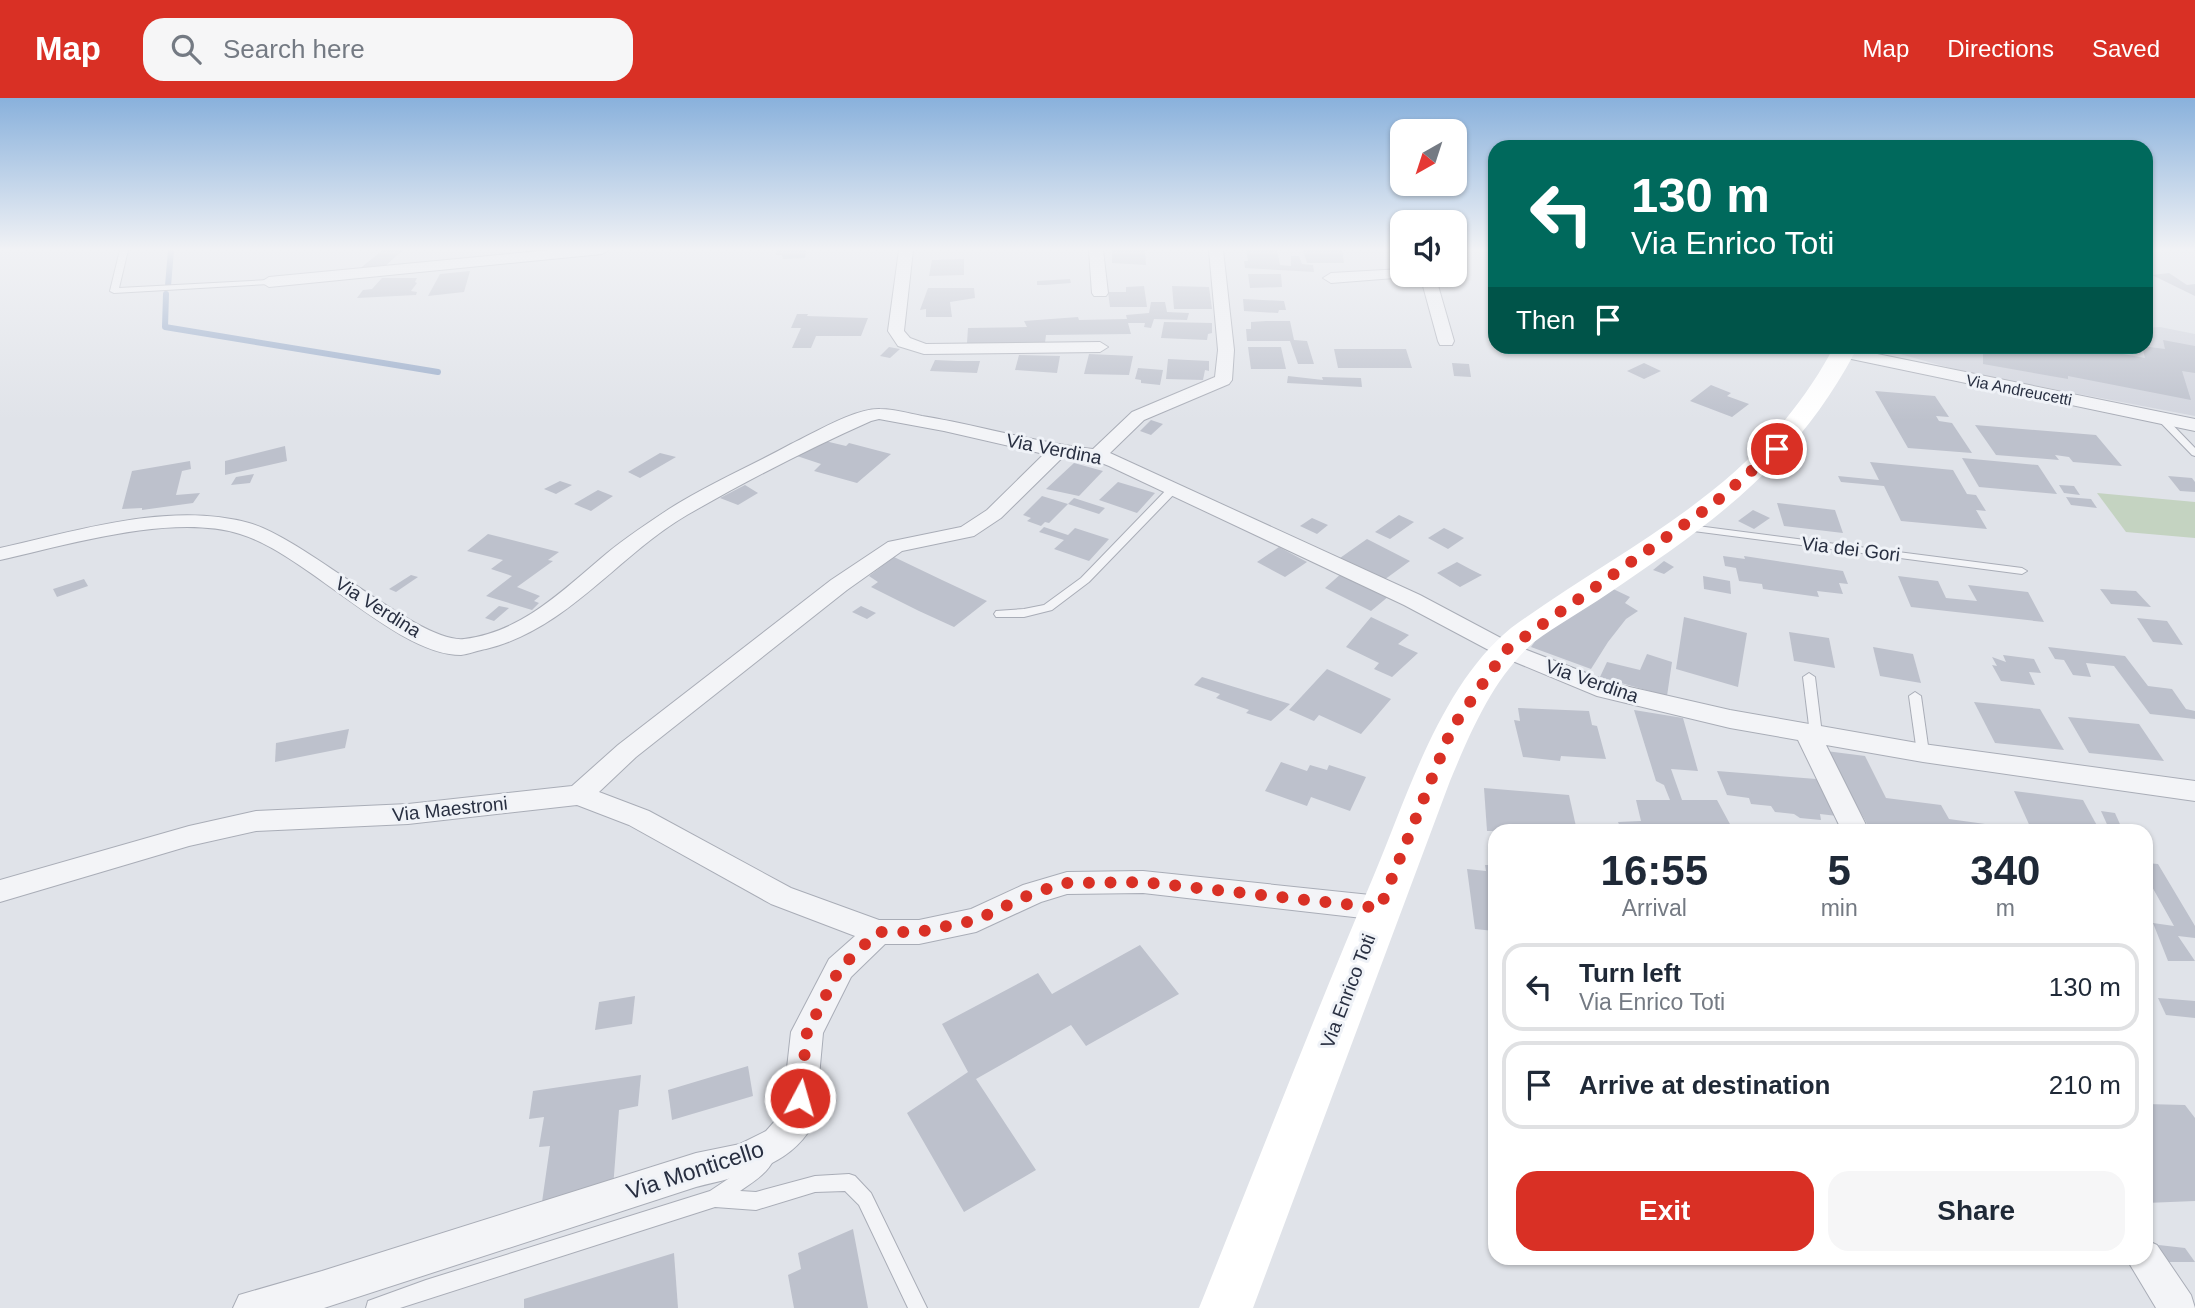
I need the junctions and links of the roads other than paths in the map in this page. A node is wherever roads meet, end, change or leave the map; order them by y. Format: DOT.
graph roads {
  1 [pos="899,306"];
  2 [pos="1222,306"];
  3 [pos="1436,306"];
  4 [pos="1446,341"];
  5 [pos="1100,347"];
  6 [pos="1837,354"];
  7 [pos="1862,354"];
  8 [pos="2161,418"];
  9 [pos="2195,425"];
  10 [pos="1058,451"];
  11 [pos="2195,453"];
  12 [pos="1097,455"];
  13 [pos="1174,488"];
  14 [pos="1681,527"];
  15 [pos="0,554"];
  16 [pos="2022,570"];
  17 [pos="1000,614"];
  18 [pos="1506,650"];
  19 [pos="1809,677"];
  20 [pos="1915,696"];
  21 [pos="1811,734"];
  22 [pos="1923,753"];
  23 [pos="2195,791"];
  24 [pos="579,795"];
  25 [pos="1852,824"];
  26 [pos="0,891"];
  27 [pos="1380,908"];
  28 [pos="878,932"];
  29 [pos="778,1142"];
  30 [pos="715,1198"];
  31 [pos="2149,1265"];
  32 [pos="252,1308"];
  33 [pos="375,1308"];
  34 [pos="918,1308"];
  35 [pos="1226,1308"];
  36 [pos="2178,1308"];
  1 -- 5 [label="street"];
  2 -- 12 [label="street"];
  3 -- 4 [label="street"];
  6 -- 14 [label="street, Via Enrico Toti"];
  7 -- 8 [label="street, Via Andreucetti"];
  8 -- 9 [label="street, Via Andreucetti"];
  8 -- 11 [label="lane"];
  10 -- 12 [label="street, Via Verdina"];
  10 -- 15 [label="street, Via Verdina"];
  10 -- 24 [label="street"];
  12 -- 13 [label="street, Via Verdina"];
  13 -- 17 [label="lane"];
  13 -- 18 [label="street, Via Verdina"];
  14 -- 16 [label="lane, Via dei Gori"];
  14 -- 18 [label="street, Via Enrico Toti"];
  18 -- 21 [label="street, Via Verdina"];
  18 -- 27 [label="street, Via Enrico Toti"];
  19 -- 21 [label="lane"];
  20 -- 22 [label="lane"];
  21 -- 22 [label="street, Via Verdina"];
  21 -- 25 [label="street"];
  22 -- 23 [label="street, Via Verdina"];
  24 -- 26 [label="street, Via Maestroni"];
  24 -- 28 [label="street, Via Maestroni"];
  27 -- 28 [label="street"];
  27 -- 35 [label="street, Via Enrico Toti"];
  28 -- 29 [label="street, Via Monticello"];
  29 -- 30 [label="lane"];
  29 -- 32 [label="street, Via Monticello"];
  30 -- 33 [label="lane"];
  30 -- 34 [label="lane"];
  31 -- 36 [label="street"];
}
